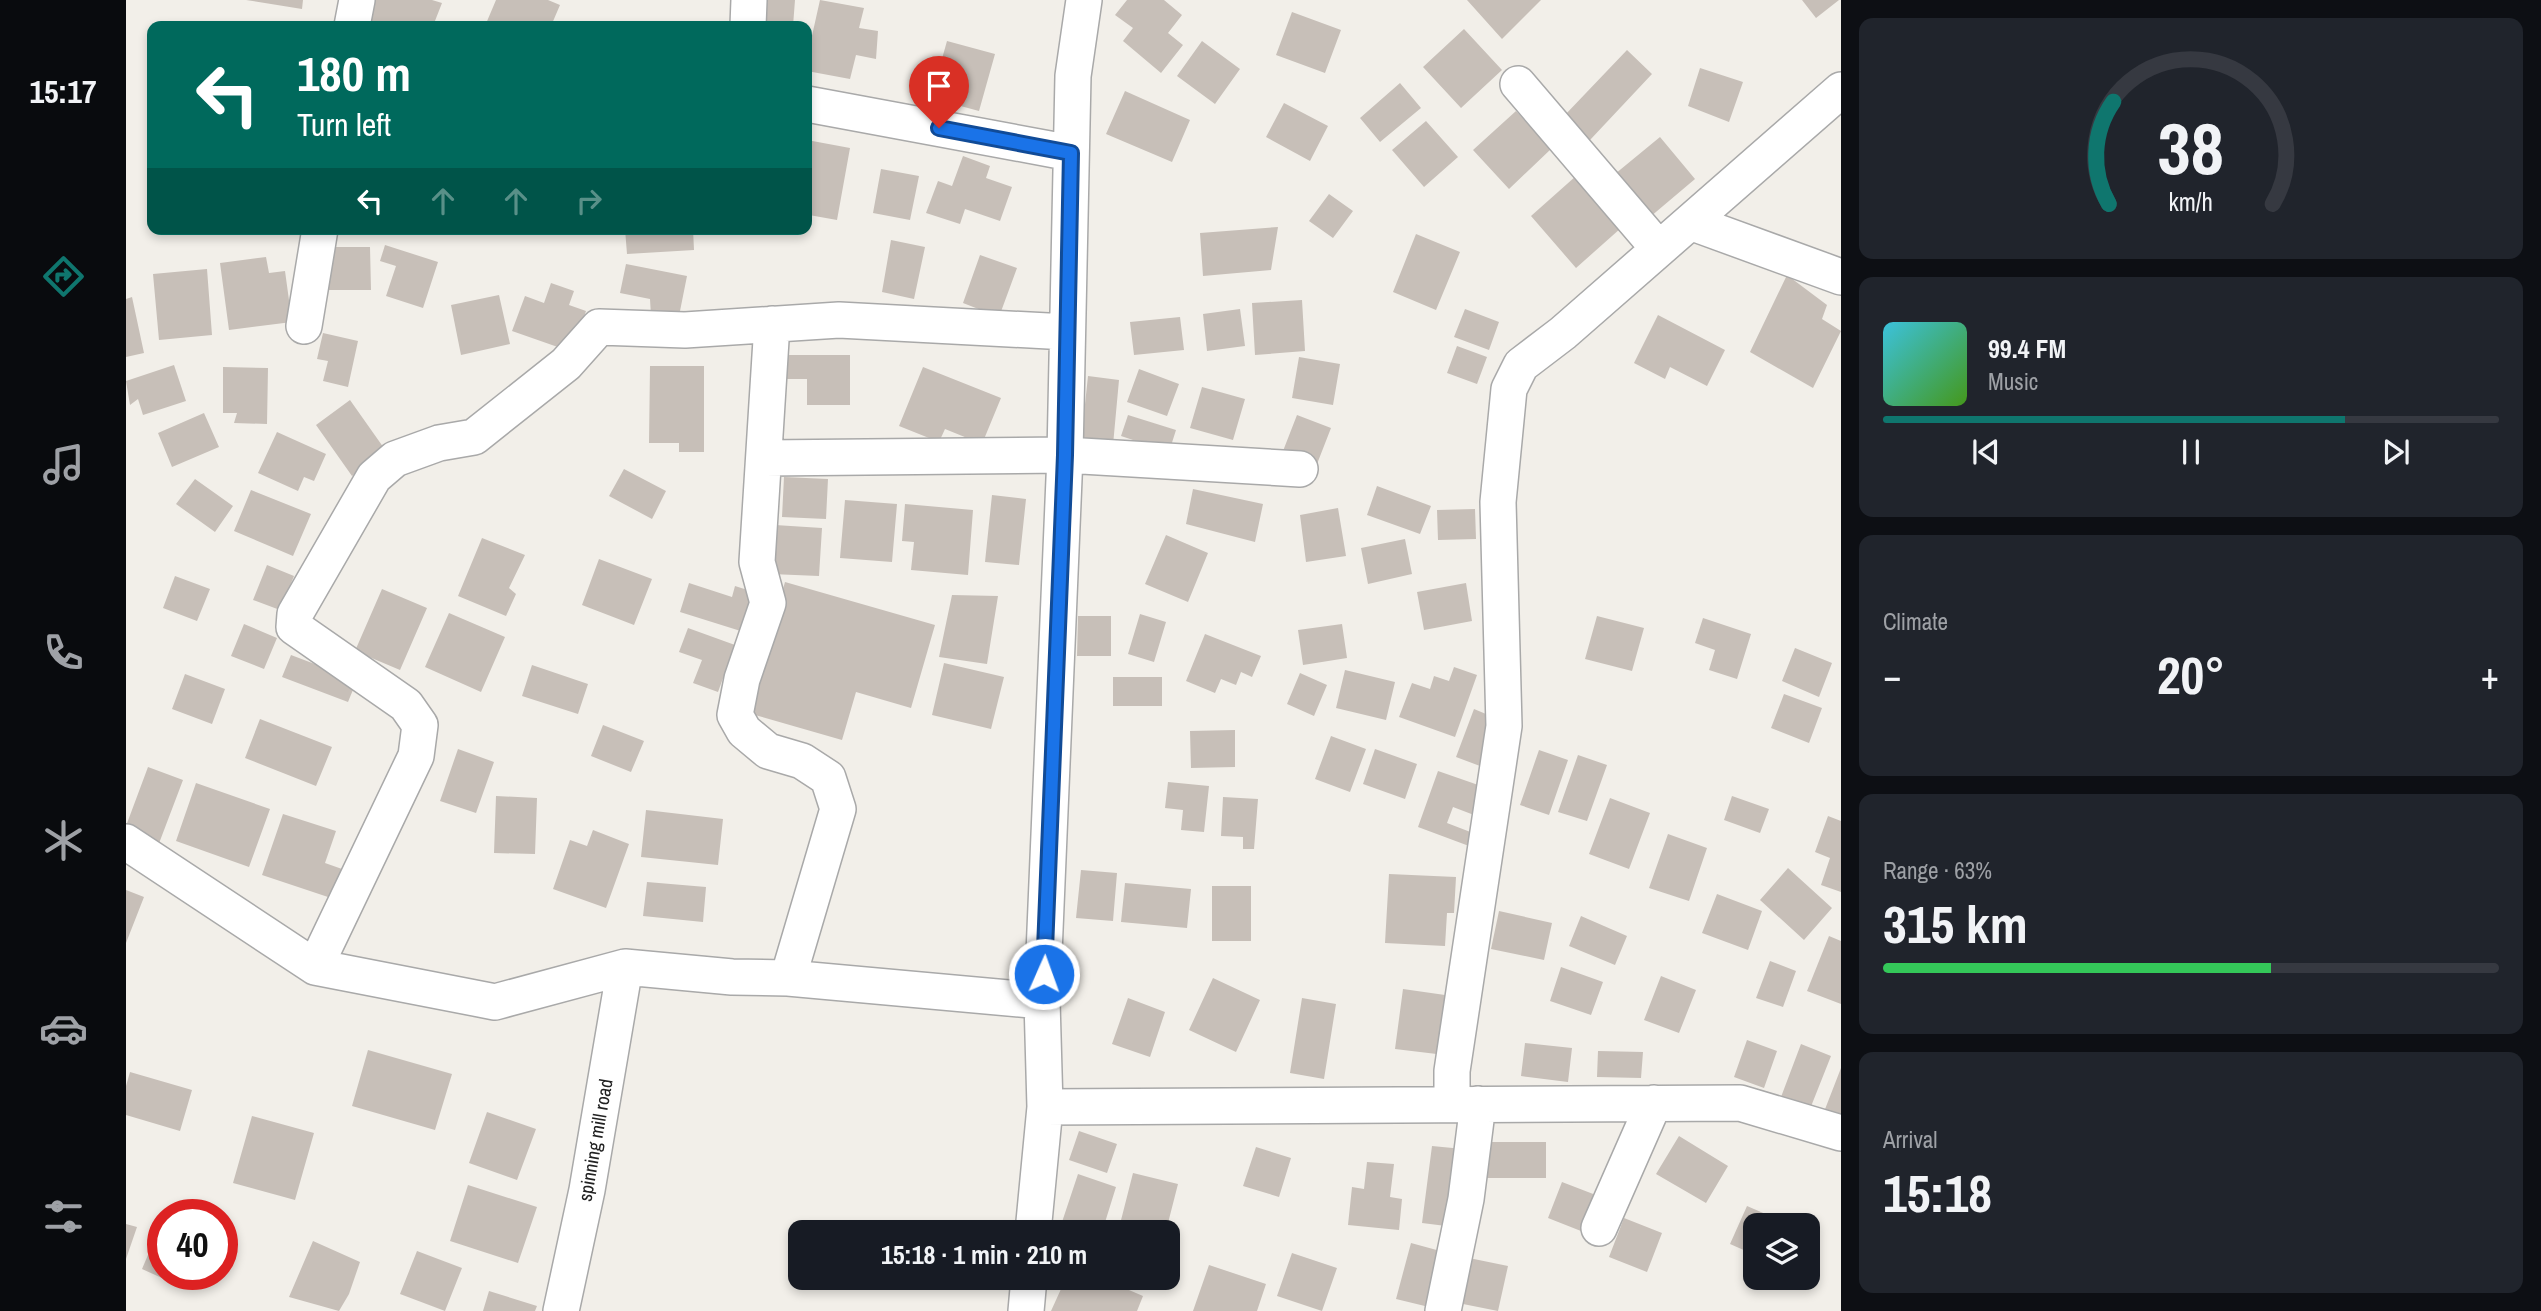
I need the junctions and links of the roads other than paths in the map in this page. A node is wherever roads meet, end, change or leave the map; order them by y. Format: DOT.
graph roads {
  1 [pos="357,0"];
  2 [pos="749,0"];
  3 [pos="1084,0"];
  4 [pos="353,21"];
  5 [pos="748,21"];
  6 [pos="1518,84"];
  7 [pos="1841,90"];
  8 [pos="812,105"];
  9 [pos="1071,153"];
  10 [pos="1690,222"];
  11 [pos="319,235"];
  12 [pos="1659,249"];
  13 [pos="1841,277"];
  14 [pos="772,324"];
  15 [pos="304,326"];
  16 [pos="1067,332"];
  17 [pos="1065,455"];
  18 [pos="765,458"];
  19 [pos="1300,469"];
  20 [pos="126,842"];
  21 [pos="314,967"];
  22 [pos="625,967"];
  23 [pos="788,978"];
  24 [pos="1042,1001"];
  25 [pos="1654,1103"];
  26 [pos="1465,1104"];
  27 [pos="1045,1107"];
  28 [pos="1841,1133"];
  29 [pos="1034,1220"];
  30 [pos="1599,1227"];
  31 [pos="1028,1290"];
  32 [pos="561,1311"];
  33 [pos="1026,1311"];
  34 [pos="1443,1311"];
  1 -- 4 [label="street"];
  2 -- 5 [label="street"];
  3 -- 9 [label="street"];
  6 -- 12 [label="street"];
  7 -- 10 [label="street"];
  8 -- 9 [label="street"];
  9 -- 16 [label="street"];
  10 -- 12 [label="street"];
  10 -- 13 [label="street"];
  11 -- 15 [label="street"];
  12 -- 26 [label="street"];
  14 -- 16 [label="street"];
  14 -- 18 [label="street"];
  14 -- 21 [label="street"];
  16 -- 17 [label="street"];
  17 -- 18 [label="street"];
  17 -- 19 [label="street"];
  17 -- 24 [label="street"];
  18 -- 23 [label="street"];
  20 -- 21 [label="street"];
  21 -- 22 [label="street"];
  22 -- 23 [label="street"];
  22 -- 32 [label="street, spinning mill road"];
  23 -- 24 [label="street"];
  24 -- 27 [label="street"];
  25 -- 26 [label="street"];
  25 -- 28 [label="street"];
  25 -- 30 [label="street"];
  26 -- 27 [label="street"];
  26 -- 34 [label="street"];
  27 -- 29 [label="street"];
  31 -- 33 [label="street"];
}
